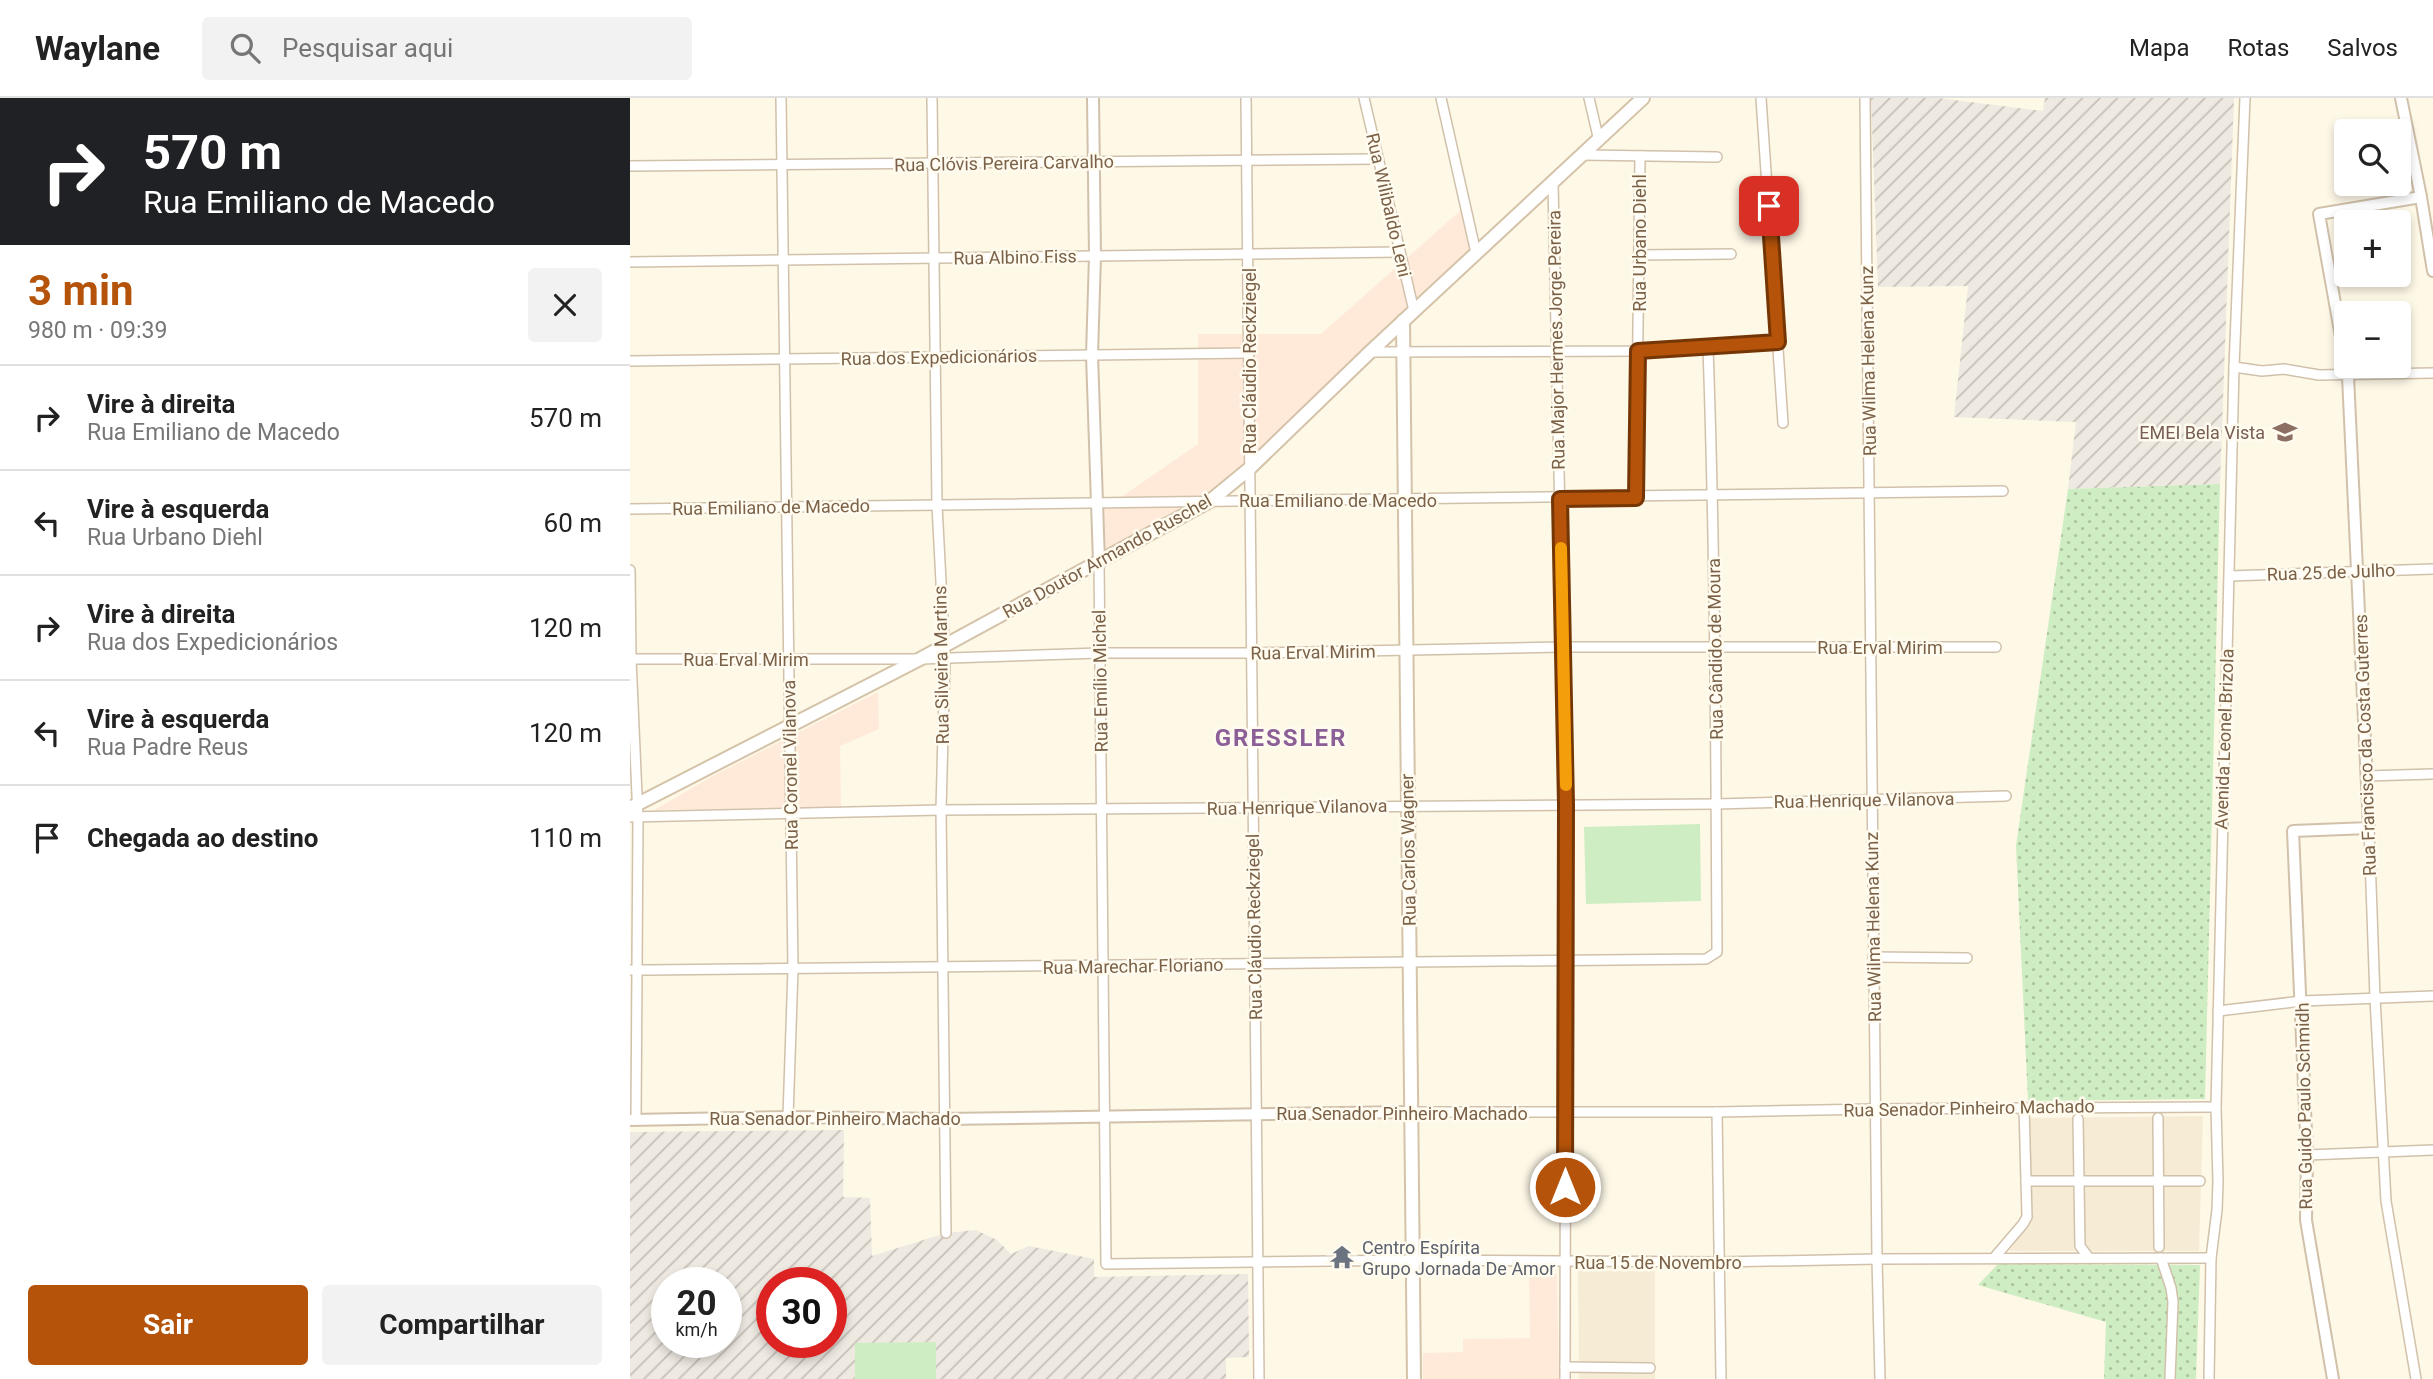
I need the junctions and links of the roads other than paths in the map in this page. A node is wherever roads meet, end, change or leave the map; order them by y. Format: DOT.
graph roads {
  1 [pos="781,98"];
  2 [pos="932,98"];
  3 [pos="1093,98"];
  4 [pos="1247,98"];
  5 [pos="1364,98"];
  6 [pos="1441,98"];
  7 [pos="1589,98"];
  8 [pos="1643,98"];
  9 [pos="1761,98"];
  10 [pos="1865,98"];
  11 [pos="2245,98"];
  12 [pos="2401,98"];
  13 [pos="1599,141"];
  14 [pos="1584,155"];
  15 [pos="1640,156"];
  16 [pos="1717,157"];
  17 [pos="1378,159"];
  18 [pos="1247,160"];
  19 [pos="1094,162"];
  20 [pos="933,163"];
  21 [pos="782,165"];
  22 [pos="630,166"];
  23 [pos="1553,183"];
  24 [pos="2421,197"];
  25 [pos="1399,252"];
  26 [pos="1476,253"];
  27 [pos="1249,254"];
  28 [pos="1731,254"];
  29 [pos="1639,255"];
  30 [pos="1095,256"];
  31 [pos="934,258"];
  32 [pos="784,260"];
  33 [pos="630,262"];
  34 [pos="2433,271"];
  35 [pos="2335,301"];
  36 [pos="1414,311"];
  37 [pos="1403,321"];
  38 [pos="1778,342"];
  39 [pos="1708,347"];
  40 [pos="1557,351"];
  41 [pos="1638,351"];
  42 [pos="1249,352"];
  43 [pos="1370,352"];
  44 [pos="1403,352"];
  45 [pos="1092,355"];
  46 [pos="935,356"];
  47 [pos="785,359"];
  48 [pos="630,361"];
  49 [pos="2234,367"];
  50 [pos="2433,373"];
  51 [pos="2411,374"];
  52 [pos="2334,376"];
  53 [pos="2348,378"];
  54 [pos="1783,423"];
  55 [pos="1249,468"];
  56 [pos="2003,491"];
  57 [pos="1870,493"];
  58 [pos="1713,496"];
  59 [pos="1636,498"];
  60 [pos="1560,499"];
  61 [pos="1249,500"];
  62 [pos="1405,500"];
  63 [pos="1210,501"];
  64 [pos="1097,502"];
  65 [pos="937,505"];
  66 [pos="786,507"];
  67 [pos="630,509"];
  68 [pos="1099,562"];
  69 [pos="2433,569"];
  70 [pos="630,570"];
  71 [pos="2357,571"];
  72 [pos="2230,576"];
  73 [pos="944,645"];
  74 [pos="1715,647"];
  75 [pos="1870,647"];
  76 [pos="1996,647"];
  77 [pos="1563,648"];
  78 [pos="1406,650"];
  79 [pos="1100,653"];
  80 [pos="1251,653"];
  81 [pos="788,658"];
  82 [pos="630,659"];
  83 [pos="920,659"];
  84 [pos="945,659"];
  85 [pos="789,726"];
  86 [pos="2433,774"];
  87 [pos="2366,776"];
  88 [pos="2006,796"];
  89 [pos="1871,800"];
  90 [pos="1716,804"];
  91 [pos="1566,805"];
  92 [pos="1408,806"];
  93 [pos="1252,808"];
  94 [pos="1101,809"];
  95 [pos="941,810"];
  96 [pos="634,812"];
  97 [pos="790,813"];
  98 [pos="2369,828"];
  99 [pos="1717,951"];
  100 [pos="1873,957"];
  101 [pos="1967,958"];
  102 [pos="1566,960"];
  103 [pos="1409,961"];
  104 [pos="1254,963"];
  105 [pos="1103,967"];
  106 [pos="793,968"];
  107 [pos="943,969"];
  108 [pos="633,970"];
  109 [pos="2433,996"];
  110 [pos="2375,999"];
  111 [pos="2302,1002"];
  112 [pos="2218,1011"];
  113 [pos="2024,1107"];
  114 [pos="2216,1107"];
  115 [pos="1875,1108"];
  116 [pos="1411,1112"];
  117 [pos="1565,1112"];
  118 [pos="1717,1112"];
  119 [pos="1256,1114"];
  120 [pos="1104,1116"];
  121 [pos="788,1117"];
  122 [pos="2158,1118"];
  123 [pos="633,1119"];
  124 [pos="944,1119"];
  125 [pos="2078,1119"];
  126 [pos="2433,1150"];
  127 [pos="2383,1152"];
  128 [pos="2307,1155"];
  129 [pos="2026,1181"];
  130 [pos="2079,1181"];
  131 [pos="2158,1181"];
  132 [pos="2200,1181"];
  133 [pos="946,1233"];
  134 [pos="2159,1247"];
  135 [pos="1994,1258"];
  136 [pos="2089,1258"];
  137 [pos="2161,1258"];
  138 [pos="2211,1258"];
  139 [pos="1877,1259"];
  140 [pos="1413,1260"];
  141 [pos="1564,1262"];
  142 [pos="1719,1262"];
  143 [pos="1258,1263"];
  144 [pos="1106,1264"];
  145 [pos="1565,1367"];
  146 [pos="1650,1368"];
  147 [pos="1259,1379"];
  148 [pos="1414,1379"];
  149 [pos="1565,1379"];
  150 [pos="1721,1379"];
  151 [pos="1880,1379"];
  152 [pos="2170,1379"];
  153 [pos="2209,1379"];
  154 [pos="2333,1379"];
  155 [pos="2416,1379"];
  1 -- 21 [label="street, Rua Coronel Vilanova"];
  2 -- 20 [label="street, Rua Silveira Martins"];
  3 -- 19 [label="street, Rua Emílio Michel"];
  4 -- 18 [label="street, Rua Cláudio Reckziegel"];
  5 -- 17 [label="street, Rua Wilibaldo Leni"];
  6 -- 26 [label="street"];
  7 -- 13 [label="street"];
  8 -- 13 [label="main road, Rua Doutor Armando Ruschel"];
  9 -- 38 [label="street"];
  10 -- 57 [label="street, Rua Wilma Helena Kunz"];
  11 -- 49 [label="street, Avenida Leonel Brizola"];
  12 -- 24 [label="street"];
  13 -- 14 [label="main road, Rua Doutor Armando Ruschel"];
  14 -- 15 [label="street"];
  14 -- 23 [label="main road, Rua Doutor Armando Ruschel"];
  15 -- 16 [label="street"];
  15 -- 29 [label="street, Rua Urbano Diehl"];
  17 -- 18 [label="street, Rua Clóvis Pereira Carvalho"];
  17 -- 25 [label="street, Rua Wilibaldo Leni"];
  18 -- 19 [label="street, Rua Clóvis Pereira Carvalho"];
  18 -- 27 [label="street, Rua Cláudio Reckziegel"];
  19 -- 20 [label="street, Rua Clóvis Pereira Carvalho"];
  19 -- 30 [label="street, Rua Emílio Michel"];
  20 -- 21 [label="street, Rua Clóvis Pereira Carvalho"];
  20 -- 31 [label="street, Rua Silveira Martins"];
  21 -- 22 [label="street, Rua Clóvis Pereira Carvalho"];
  21 -- 32 [label="street, Rua Coronel Vilanova"];
  23 -- 26 [label="main road, Rua Doutor Armando Ruschel"];
  23 -- 40 [label="street, Rua Major Hermes Jorge Pereira"];
  24 -- 34 [label="street"];
  24 -- 35 [label="street, Rua Francisco da Costa Guterres"];
  25 -- 27 [label="street, Rua Albino Fiss"];
  25 -- 36 [label="street, Rua Wilibaldo Leni"];
  26 -- 36 [label="main road, Rua Doutor Armando Ruschel"];
  27 -- 30 [label="street, Rua Albino Fiss"];
  27 -- 42 [label="street, Rua Cláudio Reckziegel"];
  28 -- 29 [label="street"];
  29 -- 41 [label="street, Rua Urbano Diehl"];
  30 -- 31 [label="street, Rua Albino Fiss"];
  30 -- 45 [label="street, Rua Emílio Michel"];
  31 -- 32 [label="street, Rua Albino Fiss"];
  31 -- 46 [label="street, Rua Silveira Martins"];
  32 -- 33 [label="street, Rua Albino Fiss"];
  32 -- 47 [label="street, Rua Coronel Vilanova"];
  36 -- 37 [label="main road, Rua Doutor Armando Ruschel"];
  37 -- 43 [label="main road, Rua Doutor Armando Ruschel"];
  37 -- 44 [label="main road, Rua Carlos Wagner"];
  38 -- 39 [label="street"];
  38 -- 54 [label="street"];
  39 -- 41 [label="street"];
  39 -- 58 [label="street, Rua Cândido de Moura"];
  40 -- 41 [label="street"];
  40 -- 44 [label="street"];
  40 -- 60 [label="street, Rua Major Hermes Jorge Pereira"];
  41 -- 59 [label="street, Rua Urbano Diehl"];
  42 -- 45 [label="street, Rua dos Expedicionários"];
  42 -- 55 [label="street, Rua Cláudio Reckziegel"];
  43 -- 44 [label="street"];
  43 -- 55 [label="main road, Rua Doutor Armando Ruschel"];
  44 -- 62 [label="main road, Rua Carlos Wagner"];
  45 -- 46 [label="street, Rua dos Expedicionários"];
  45 -- 64 [label="street, Rua Emílio Michel"];
  46 -- 47 [label="street, Rua dos Expedicionários"];
  46 -- 65 [label="street, Rua Silveira Martins"];
  47 -- 48 [label="street, Rua dos Expedicionários"];
  47 -- 66 [label="street, Rua Coronel Vilanova"];
  49 -- 52 [label="street"];
  49 -- 72 [label="street, Avenida Leonel Brizola"];
  50 -- 51 [label="street"];
  53 -- 71 [label="street, Rua Francisco da Costa Guterres"];
  55 -- 61 [label="street, Rua Cláudio Reckziegel"];
  55 -- 63 [label="main road, Rua Doutor Armando Ruschel"];
  56 -- 57 [label="street, Rua Emiliano de Macedo"];
  57 -- 58 [label="street, Rua Emiliano de Macedo"];
  57 -- 75 [label="street, Rua Wilma Helena Kunz"];
  58 -- 59 [label="street, Rua Emiliano de Macedo"];
  58 -- 74 [label="street, Rua Cândido de Moura"];
  59 -- 60 [label="street, Rua Emiliano de Macedo"];
  60 -- 62 [label="street, Rua Emiliano de Macedo"];
  60 -- 77 [label="street, Rua Major Hermes Jorge Pereira"];
  61 -- 62 [label="street, Rua Emiliano de Macedo"];
  61 -- 63 [label="street, Rua Emiliano de Macedo"];
  61 -- 80 [label="street, Rua Cláudio Reckziegel"];
  62 -- 78 [label="main road, Rua Carlos Wagner"];
  63 -- 64 [label="street, Rua Emiliano de Macedo"];
  63 -- 68 [label="main road, Rua Doutor Armando Ruschel"];
  64 -- 65 [label="street, Rua Emiliano de Macedo"];
  64 -- 68 [label="street, Rua Emílio Michel"];
  65 -- 66 [label="street, Rua Emiliano de Macedo"];
  65 -- 73 [label="street, Rua Silveira Martins"];
  66 -- 67 [label="street, Rua Emiliano de Macedo"];
  66 -- 81 [label="street, Rua Coronel Vilanova"];
  68 -- 73 [label="main road, Rua Doutor Armando Ruschel"];
  68 -- 79 [label="street, Rua Emílio Michel"];
  69 -- 71 [label="street, Rua 25 de Julho"];
  70 -- 82 [label="street"];
  71 -- 72 [label="street, Rua 25 de Julho"];
  71 -- 87 [label="street, Rua Francisco da Costa Guterres"];
  72 -- 112 [label="street, Avenida Leonel Brizola"];
  73 -- 83 [label="main road, Rua Doutor Armando Ruschel"];
  73 -- 84 [label="street, Rua Silveira Martins"];
  74 -- 75 [label="street, Rua Erval Mirim"];
  74 -- 77 [label="street, Rua Erval Mirim"];
  74 -- 90 [label="street, Rua Cândido de Moura"];
  75 -- 76 [label="street, Rua Erval Mirim"];
  75 -- 89 [label="street, Rua Wilma Helena Kunz"];
  77 -- 78 [label="street, Rua Erval Mirim"];
  77 -- 91 [label="street, Rua Major Hermes Jorge Pereira"];
  78 -- 80 [label="street, Rua Erval Mirim"];
  78 -- 92 [label="main road, Rua Carlos Wagner"];
  79 -- 80 [label="street, Rua Erval Mirim"];
  79 -- 84 [label="street, Rua Erval Mirim"];
  79 -- 94 [label="street, Rua Emílio Michel"];
  80 -- 93 [label="street, Rua Cláudio Reckziegel"];
  81 -- 82 [label="street, Rua Erval Mirim"];
  81 -- 83 [label="street, Rua Erval Mirim"];
  81 -- 85 [label="street, Rua Coronel Vilanova"];
  82 -- 96 [label="street"];
  83 -- 84 [label="street, Rua Erval Mirim"];
  83 -- 85 [label="main road, Rua Doutor Armando Ruschel"];
  84 -- 95 [label="street, Rua Silveira Martins"];
  85 -- 96 [label="main road, Rua Doutor Armando Ruschel"];
  85 -- 97 [label="street, Rua Coronel Vilanova"];
  86 -- 87 [label="street"];
  87 -- 98 [label="street, Rua Francisco da Costa Guterres"];
  88 -- 89 [label="street, Rua Henrique Vilanova"];
  89 -- 90 [label="street, Rua Henrique Vilanova"];
  89 -- 100 [label="street, Rua Wilma Helena Kunz"];
  90 -- 91 [label="street, Rua Henrique Vilanova"];
  90 -- 99 [label="street, Rua Cândido de Moura"];
  91 -- 92 [label="street, Rua Henrique Vilanova"];
  91 -- 102 [label="street, Rua Major Hermes Jorge Pereira"];
  92 -- 93 [label="street, Rua Henrique Vilanova"];
  92 -- 103 [label="main road, Rua Carlos Wagner"];
  93 -- 94 [label="street, Rua Henrique Vilanova"];
  93 -- 104 [label="street, Rua Cláudio Reckziegel"];
  94 -- 95 [label="street, Rua Henrique Vilanova"];
  94 -- 105 [label="street, Rua Emílio Michel"];
  95 -- 97 [label="street, Rua Henrique Vilanova"];
  95 -- 107 [label="street, Rua Silveira Martins"];
  96 -- 97 [label="street, Rua Henrique Vilanova"];
  96 -- 108 [label="street"];
  97 -- 106 [label="street, Rua Coronel Vilanova"];
  98 -- 110 [label="street, Rua Francisco da Costa Guterres"];
  98 -- 111 [label="street, Rua Guido Paulo Schmidh"];
  99 -- 102 [label="street, Rua Marechar Floriano"];
  100 -- 101 [label="street"];
  100 -- 115 [label="street, Rua Wilma Helena Kunz"];
  102 -- 103 [label="street, Rua Marechar Floriano"];
  102 -- 117 [label="street, Rua Major Hermes Jorge Pereira"];
  103 -- 104 [label="street, Rua Marechar Floriano"];
  103 -- 116 [label="main road, Rua Carlos Wagner"];
  104 -- 105 [label="street, Rua Marechar Floriano"];
  104 -- 119 [label="street, Rua Cláudio Reckziegel"];
  105 -- 107 [label="street, Rua Marechar Floriano"];
  105 -- 120 [label="street, Rua Emílio Michel"];
  106 -- 107 [label="street, Rua Marechar Floriano"];
  106 -- 108 [label="street, Rua Marechar Floriano"];
  106 -- 121 [label="street, Rua Coronel Vilanova"];
  107 -- 124 [label="street, Rua Silveira Martins"];
  108 -- 123 [label="street"];
  109 -- 110 [label="street"];
  110 -- 111 [label="street"];
  110 -- 127 [label="street, Rua Francisco da Costa Guterres"];
  111 -- 112 [label="street"];
  111 -- 128 [label="street, Rua Guido Paulo Schmidh"];
  112 -- 114 [label="street, Avenida Leonel Brizola"];
  113 -- 114 [label="street, Rua Senador Pinheiro Machado"];
  113 -- 115 [label="street, Rua Senador Pinheiro Machado"];
  113 -- 129 [label="street"];
  114 -- 138 [label="street, Avenida Leonel Brizola"];
  115 -- 118 [label="street, Rua Senador Pinheiro Machado"];
  115 -- 139 [label="street, Rua Wilma Helena Kunz"];
  116 -- 117 [label="street, Rua Senador Pinheiro Machado"];
  116 -- 119 [label="street, Rua Senador Pinheiro Machado"];
  116 -- 140 [label="main road, Rua Carlos Wagner"];
  117 -- 118 [label="street, Rua Senador Pinheiro Machado"];
  117 -- 141 [label="street, Rua Major Hermes Jorge Pereira"];
  118 -- 142 [label="street"];
  119 -- 120 [label="street, Rua Senador Pinheiro Machado"];
  119 -- 143 [label="street, Rua Cláudio Reckziegel"];
  120 -- 124 [label="street, Rua Senador Pinheiro Machado"];
  120 -- 144 [label="street, Rua Emílio Michel"];
  121 -- 123 [label="street, Rua Senador Pinheiro Machado"];
  121 -- 124 [label="street, Rua Senador Pinheiro Machado"];
  122 -- 131 [label="street"];
  124 -- 133 [label="street, Rua Silveira Martins"];
  125 -- 130 [label="street"];
  126 -- 127 [label="street"];
  127 -- 128 [label="street"];
  127 -- 155 [label="street, Rua Francisco da Costa Guterres"];
  128 -- 154 [label="street, Rua Guido Paulo Schmidh"];
  129 -- 130 [label="street"];
  129 -- 135 [label="street"];
  130 -- 131 [label="street"];
  130 -- 136 [label="street"];
  131 -- 132 [label="street"];
  131 -- 134 [label="street"];
  135 -- 136 [label="street, Rua 15 de Novembro"];
  135 -- 139 [label="street, Rua 15 de Novembro"];
  136 -- 137 [label="street, Rua 15 de Novembro"];
  137 -- 138 [label="street, Rua 15 de Novembro"];
  137 -- 152 [label="street"];
  138 -- 153 [label="street, Avenida Leonel Brizola"];
  139 -- 142 [label="street, Rua 15 de Novembro"];
  139 -- 151 [label="street, Rua Wilma Helena Kunz"];
  140 -- 141 [label="street, Rua 15 de Novembro"];
  140 -- 143 [label="street, Rua 15 de Novembro"];
  140 -- 148 [label="main road, Rua Carlos Wagner"];
  141 -- 142 [label="street, Rua 15 de Novembro"];
  141 -- 145 [label="street, Rua Major Hermes Jorge Pereira"];
  142 -- 150 [label="street"];
  143 -- 144 [label="street, Rua 15 de Novembro"];
  143 -- 147 [label="street, Rua Cláudio Reckziegel"];
  145 -- 146 [label="street"];
  145 -- 149 [label="street, Rua Major Hermes Jorge Pereira"];
}
